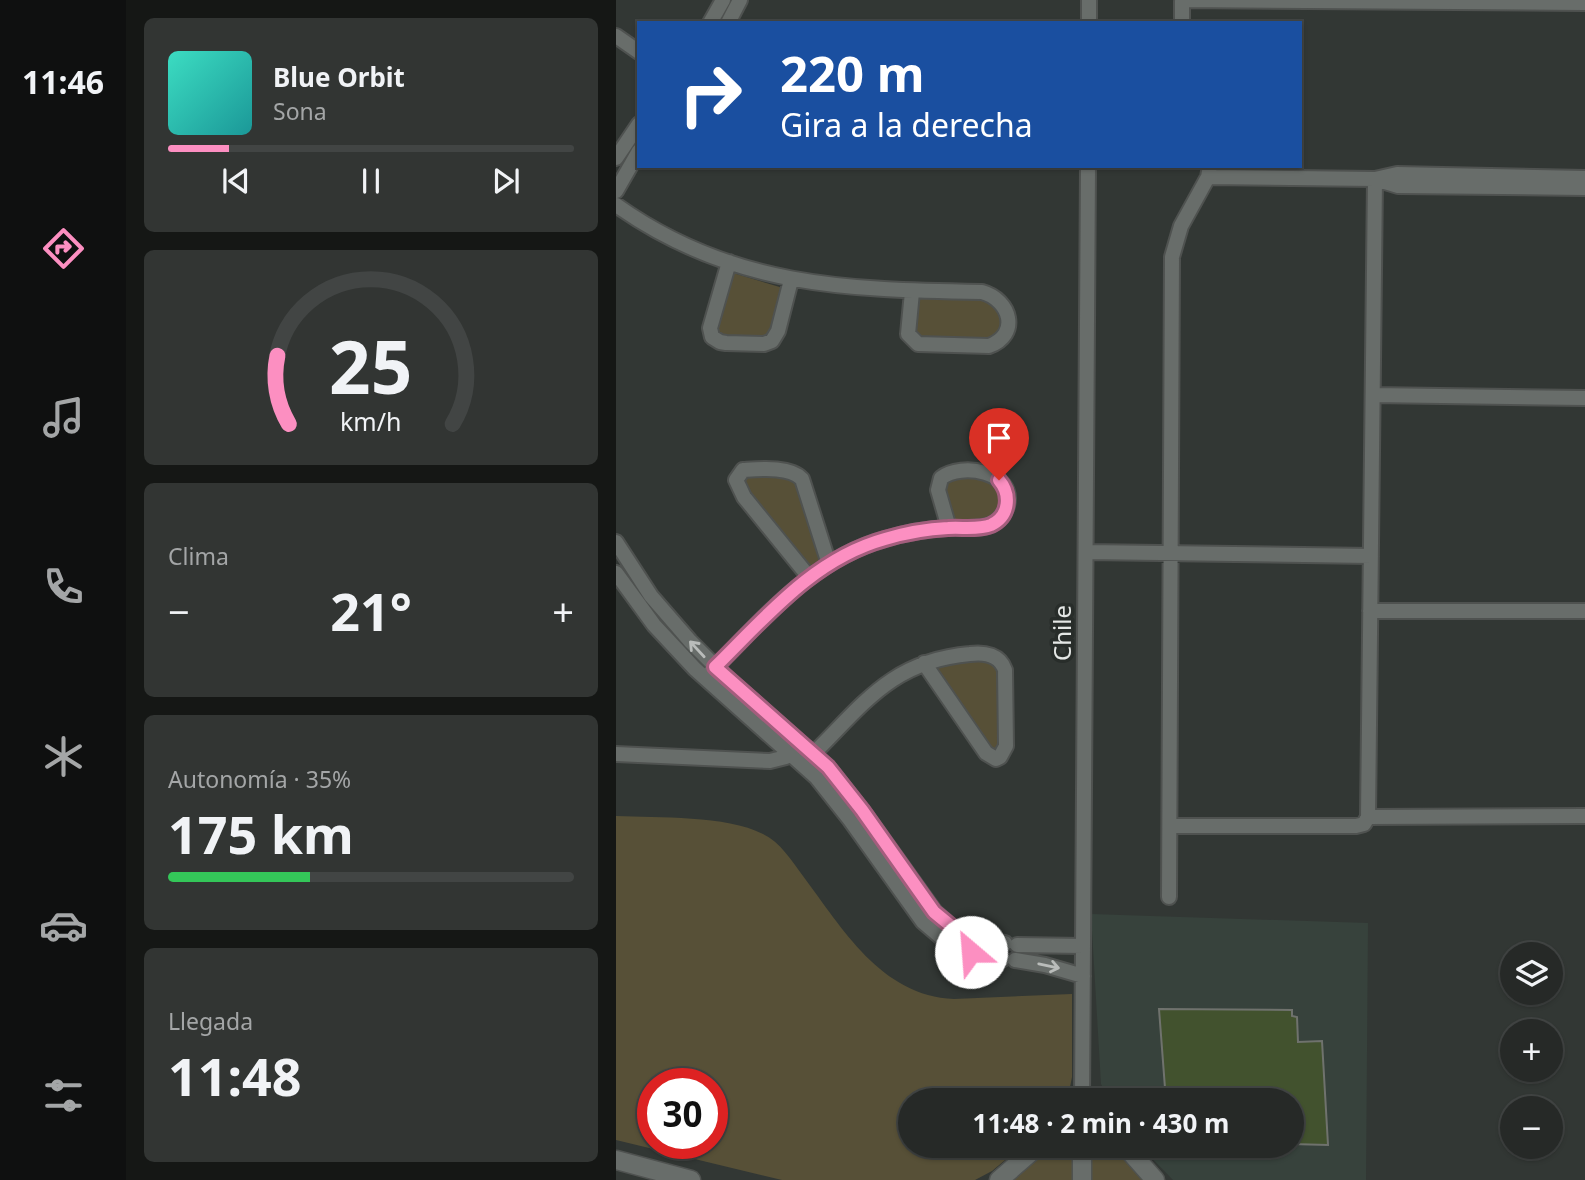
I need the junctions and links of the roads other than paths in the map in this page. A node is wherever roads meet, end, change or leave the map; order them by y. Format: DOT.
graph roads {
  1 [pos="723,0"];
  2 [pos="740,0"];
  3 [pos="1089,0"];
  4 [pos="1182,0"];
  5 [pos="1584,3"];
  6 [pos="711,21"];
  7 [pos="729,21"];
  8 [pos="1089,21"];
  9 [pos="1182,21"];
  10 [pos="616,36"];
  11 [pos="637,51"];
  12 [pos="637,127"];
  13 [pos="637,154"];
  14 [pos="616,158"];
  15 [pos="1088,168"];
  16 [pos="1209,171"];
  17 [pos="1585,177"];
  18 [pos="1375,179"];
  19 [pos="1585,188"];
  20 [pos="616,191"];
  21 [pos="616,205"];
  22 [pos="729,262"];
  23 [pos="791,280"];
  24 [pos="912,292"];
  25 [pos="1373,396"];
  26 [pos="1585,398"];
  27 [pos="949,528"];
  28 [pos="616,542"];
  29 [pos="1086,552"];
  30 [pos="1170,553"];
  31 [pos="1371,556"];
  32 [pos="621,560"];
  33 [pos="829,564"];
  34 [pos="616,573"];
  35 [pos="809,577"];
  36 [pos="1370,611"];
  37 [pos="1585,611"];
  38 [pos="924,663"];
  39 [pos="710,673"];
  40 [pos="790,752"];
  41 [pos="616,754"];
  42 [pos="814,754"];
  43 [pos="803,765"];
  44 [pos="1585,816"];
  45 [pos="1368,817"];
  46 [pos="1170,826"];
  47 [pos="1169,898"];
  48 [pos="978,939"];
  49 [pos="1016,945"];
  50 [pos="1083,946"];
  51 [pos="971,952"];
  52 [pos="1014,960"];
  53 [pos="1083,976"];
  54 [pos="1082,1088"];
  55 [pos="1024,1158"];
  56 [pos="1082,1158"];
  57 [pos="1136,1158"];
  58 [pos="616,1160"];
  59 [pos="691,1180"];
  60 [pos="999,1180"];
  61 [pos="1082,1180"];
  62 [pos="1155,1180"];
  1 -- 6 [label="street"];
  2 -- 7 [label="street"];
  3 -- 8 [label="street"];
  4 -- 5 [label="street"];
  4 -- 9 [label="street"];
  10 -- 11 [label="street"];
  12 -- 14 [label="street"];
  13 -- 20 [label="street"];
  15 -- 29 [label="street, Chile"];
  16 -- 18 [label="street"];
  16 -- 30 [label="street"];
  17 -- 18 [label="street"];
  18 -- 19 [label="street"];
  18 -- 25 [label="street"];
  21 -- 22 [label="street"];
  22 -- 23 [label="street"];
  22 -- 23 [label="street"];
  23 -- 24 [label="street"];
  24 -- 24 [label="street"];
  25 -- 26 [label="street"];
  25 -- 31 [label="street"];
  27 -- 27 [label="street"];
  27 -- 33 [label="street"];
  28 -- 32 [label="street"];
  29 -- 30 [label="street"];
  29 -- 50 [label="street, Chile"];
  30 -- 31 [label="street"];
  30 -- 46 [label="street"];
  31 -- 36 [label="street"];
  39 -- 32 [label="street, one-way"];
  33 -- 35 [label="street"];
  33 -- 35 [label="street"];
  34 -- 39 [label="street"];
  35 -- 39 [label="street"];
  36 -- 37 [label="street"];
  36 -- 45 [label="street"];
  38 -- 38 [label="street"];
  38 -- 42 [label="street"];
  39 -- 40 [label="street"];
  39 -- 42 [label="street"];
  40 -- 41 [label="street"];
  40 -- 43 [label="street"];
  42 -- 43 [label="street"];
  42 -- 48 [label="street"];
  43 -- 51 [label="street"];
  44 -- 45 [label="street"];
  45 -- 46 [label="street"];
  46 -- 47 [label="street"];
  48 -- 49 [label="street"];
  48 -- 51 [label="street"];
  49 -- 50 [label="street"];
  49 -- 52 [label="street"];
  50 -- 53 [label="street, Chile"];
  51 -- 52 [label="street"];
  52 -- 53 [label="street, one-way"];
  53 -- 54 [label="street, Chile"];
  55 -- 60 [label="street"];
  56 -- 61 [label="street"];
  57 -- 62 [label="street"];
  58 -- 59 [label="street"];
}
